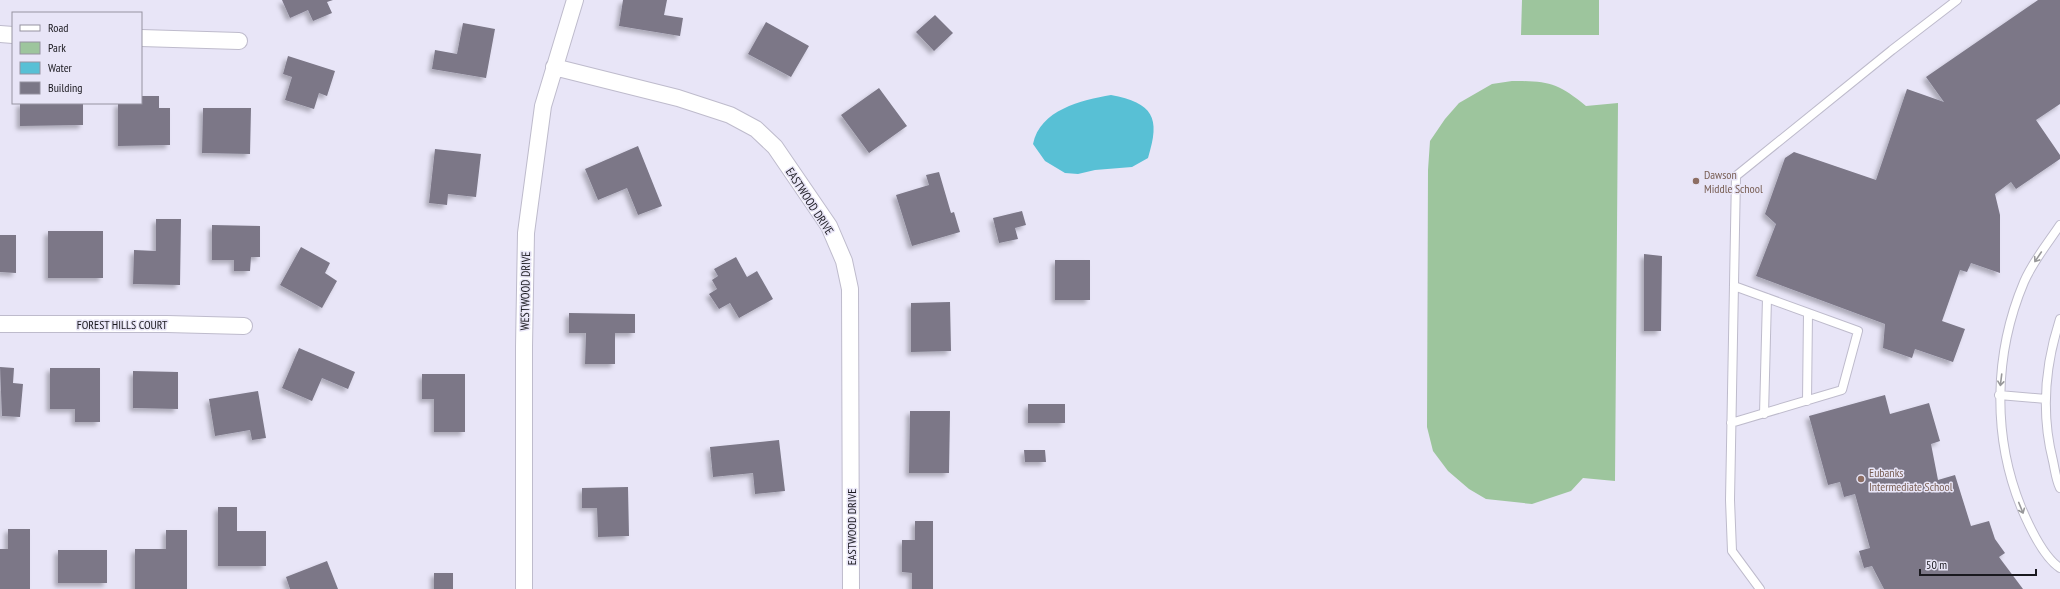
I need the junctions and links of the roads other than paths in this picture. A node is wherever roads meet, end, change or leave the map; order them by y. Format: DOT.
graph roads {
  1 [pos="575,0"];
  2 [pos="1957,0"];
  3 [pos="0,34"];
  4 [pos="12,35"];
  5 [pos="142,38"];
  6 [pos="239,41"];
  7 [pos="554,67"];
  8 [pos="2060,225"];
  9 [pos="2053,236"];
  10 [pos="2060,241"];
  11 [pos="1734,286"];
  12 [pos="1767,298"];
  13 [pos="1808,313"];
  14 [pos="2060,319"];
  15 [pos="0,324"];
  16 [pos="244,326"];
  17 [pos="1999,395"];
  18 [pos="2046,399"];
  19 [pos="1807,400"];
  20 [pos="1764,414"];
  21 [pos="1732,423"];
  22 [pos="2060,488"];
  23 [pos="2059,565"];
  24 [pos="524,589"];
  25 [pos="851,589"];
  26 [pos="1760,589"];
  1 -- 7 [label="street, WESTWOOD DRIVE"];
  2 -- 11 [label="lane"];
  3 -- 4 [label="street"];
  5 -- 6 [label="street"];
  7 -- 24 [label="street, WESTWOOD DRIVE"];
  7 -- 25 [label="street, EASTWOOD DRIVE"];
  8 -- 9 [label="lane"];
  9 -- 10 [label="lane"];
  9 -- 17 [label="lane, one-way"];
  11 -- 12 [label="lane"];
  11 -- 21 [label="lane"];
  12 -- 13 [label="lane"];
  12 -- 20 [label="lane"];
  13 -- 19 [label="lane"];
  13 -- 19 [label="lane"];
  14 -- 18 [label="lane"];
  15 -- 16 [label="street, FOREST HILLS COURT"];
  17 -- 18 [label="lane"];
  17 -- 23 [label="lane, one-way"];
  18 -- 22 [label="lane"];
  19 -- 20 [label="lane"];
  20 -- 21 [label="lane"];
  21 -- 26 [label="lane"];
}
